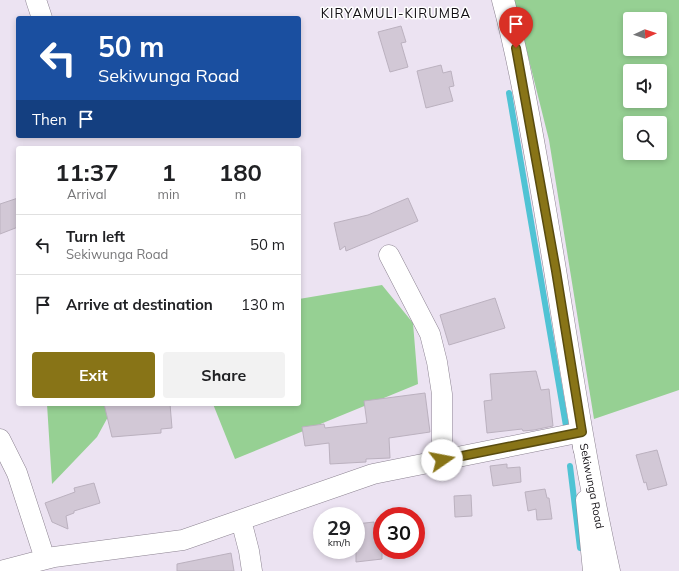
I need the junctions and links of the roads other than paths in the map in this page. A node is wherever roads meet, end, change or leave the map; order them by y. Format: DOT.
graph roads {
  1 [pos="36,0"];
  2 [pos="503,0"];
  3 [pos="41,16"];
  4 [pos="389,255"];
  5 [pos="582,432"];
  6 [pos="0,439"];
  7 [pos="442,460"];
  8 [pos="241,520"];
  9 [pos="45,559"];
  10 [pos="0,571"];
  11 [pos="252,571"];
  12 [pos="593,571"];
  13 [pos="609,571"];
  1 -- 3 [label="street"];
  2 -- 5 [label="main road, Sekiwunga Road"];
  4 -- 7 [label="street"];
  5 -- 7 [label="street"];
  5 -- 12 [label="street"];
  5 -- 13 [label="main road, Sekiwunga Road"];
  6 -- 9 [label="street"];
  7 -- 8 [label="street"];
  8 -- 9 [label="street"];
  8 -- 11 [label="street"];
  9 -- 10 [label="street"];
}
